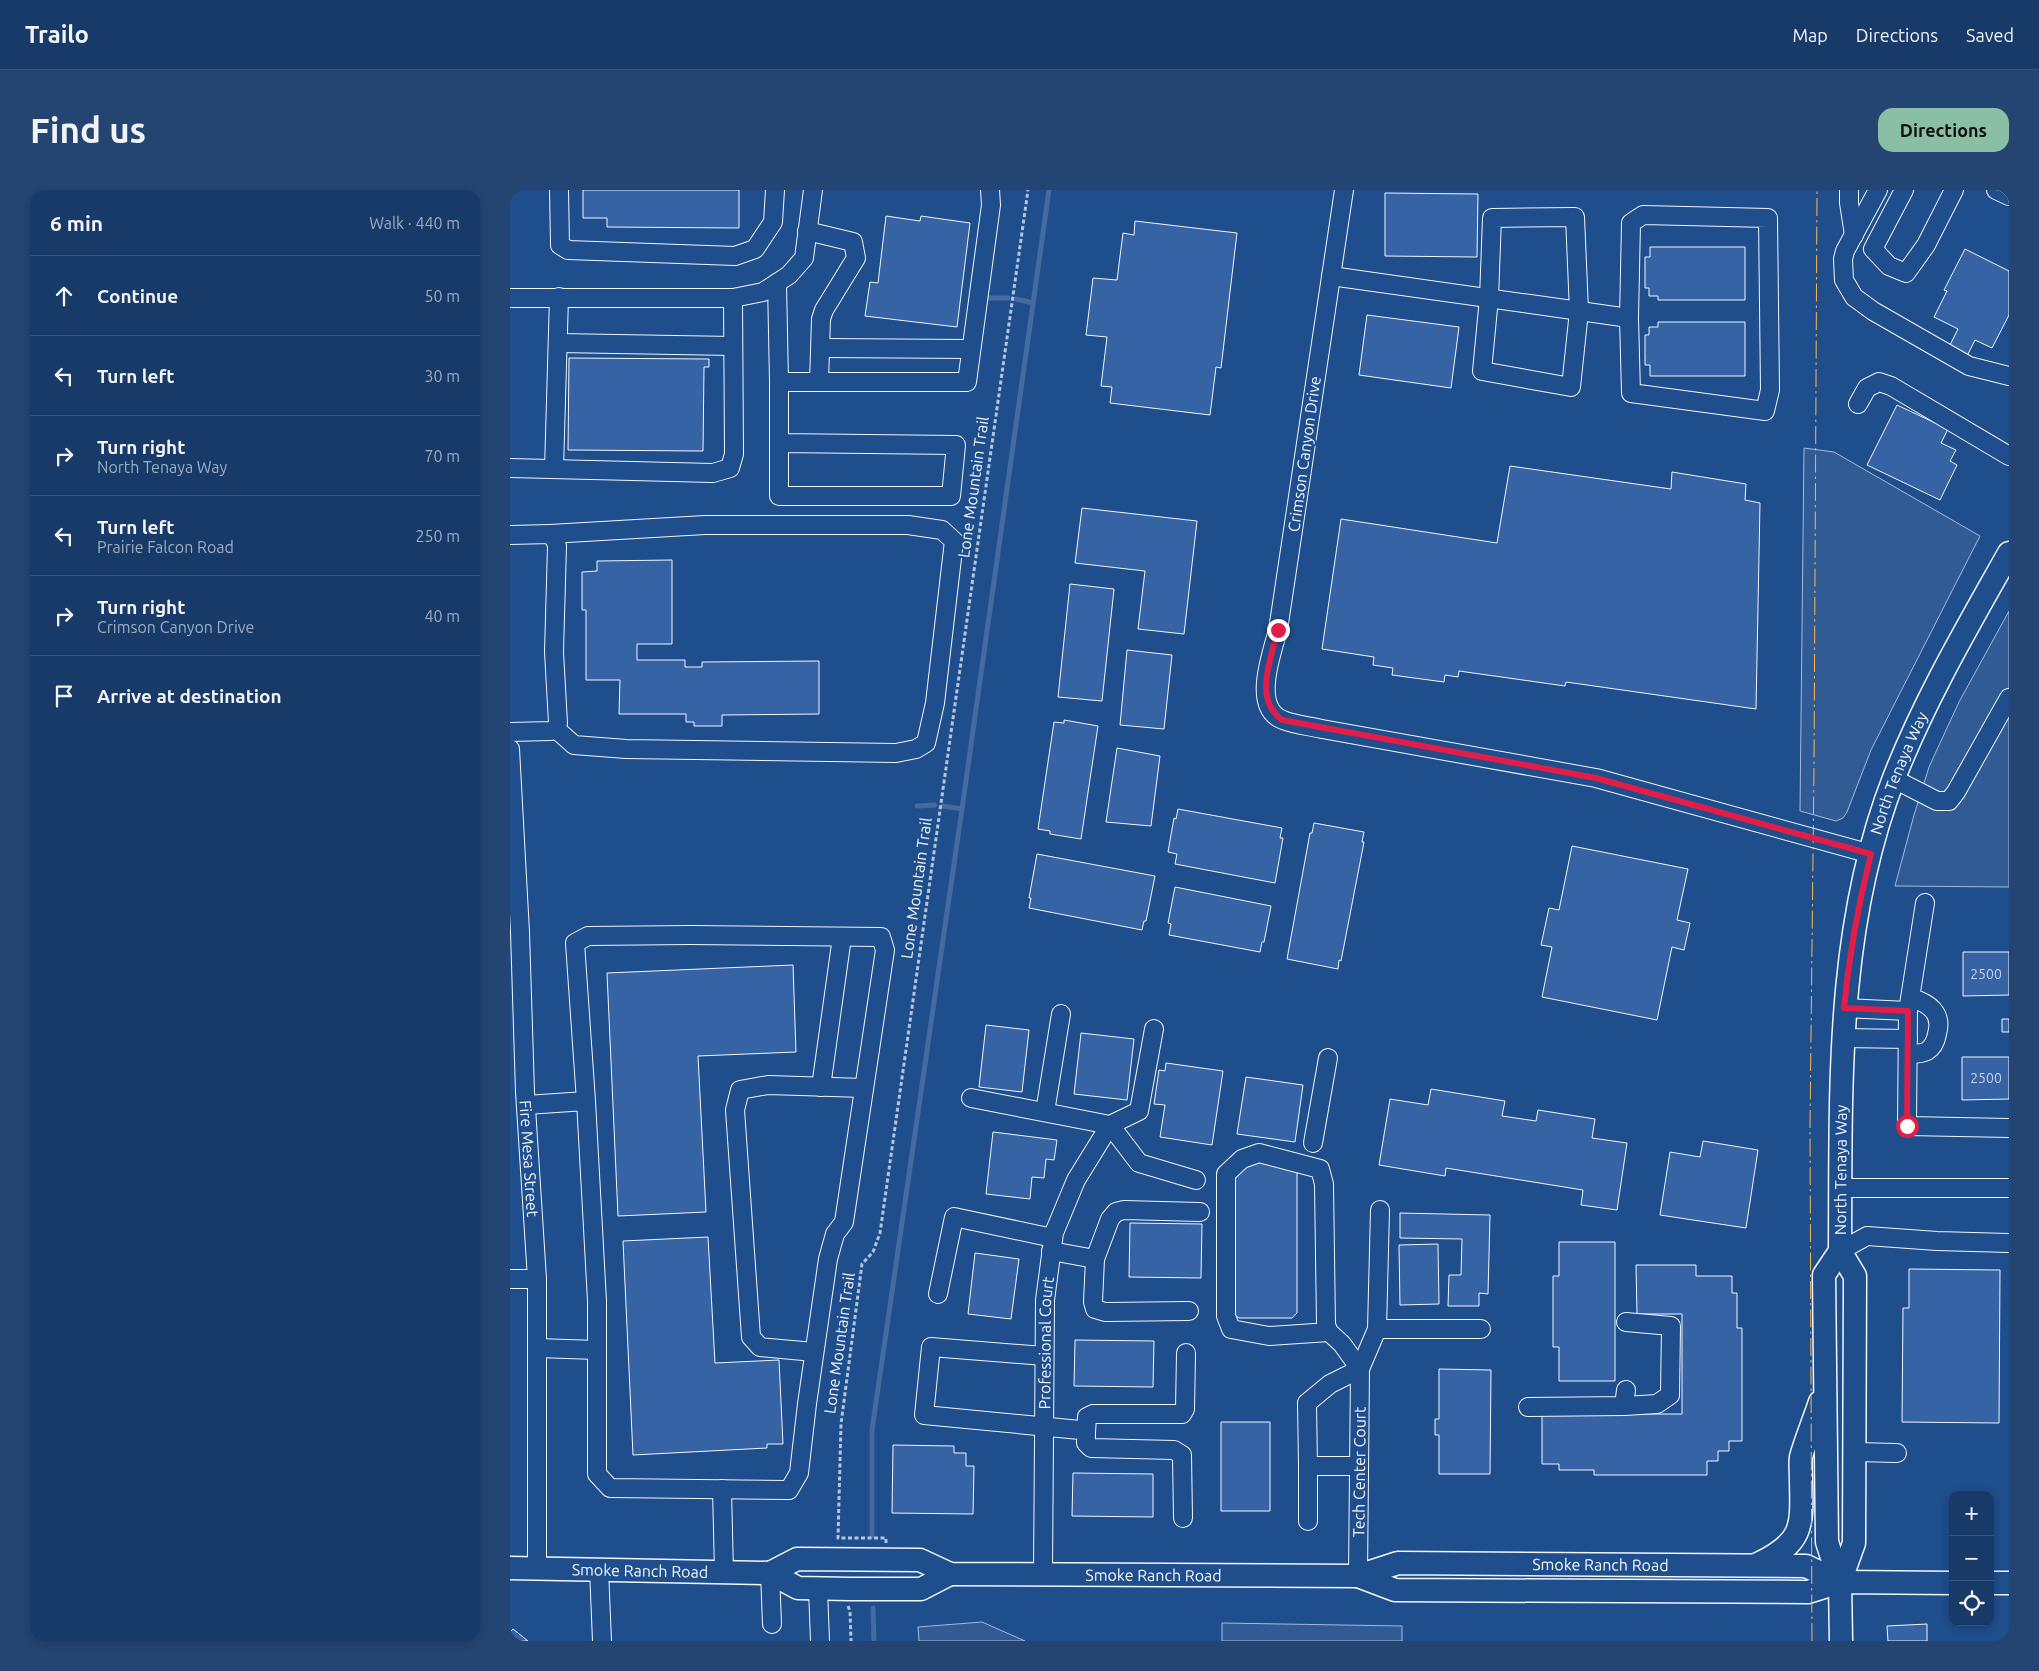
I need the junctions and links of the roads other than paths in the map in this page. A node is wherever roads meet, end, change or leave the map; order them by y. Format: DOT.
graph roads {
  1 [pos="559,190"];
  2 [pos="775,190"];
  3 [pos="813,190"];
  4 [pos="990,190"];
  5 [pos="1344,190"];
  6 [pos="1849,190"];
  7 [pos="1878,190"];
  8 [pos="1904,190"];
  9 [pos="1954,190"];
  10 [pos="1996,190"];
  11 [pos="2009,196"];
  12 [pos="807,231"];
  13 [pos="1854,235"];
  14 [pos="1331,276"];
  15 [pos="778,283"];
  16 [pos="559,297"];
  17 [pos="510,298"];
  18 [pos="733,298"];
  19 [pos="1489,298"];
  20 [pos="1579,311"];
  21 [pos="1629,318"];
  22 [pos="558,343"];
  23 [pos="733,346"];
  24 [pos="820,348"];
  25 [pos="971,349"];
  26 [pos="2009,376"];
  27 [pos="779,382"];
  28 [pos="819,382"];
  29 [pos="1858,404"];
  30 [pos="779,443"];
  31 [pos="2009,456"];
  32 [pos="510,468"];
  33 [pos="554,469"];
  34 [pos="550,534"];
  35 [pos="510,535"];
  36 [pos="2009,553"];
  37 [pos="2002,582"];
  38 [pos="2009,698"];
  39 [pos="556,729"];
  40 [pos="510,732"];
  41 [pos="510,749"];
  42 [pos="1894,779"];
  43 [pos="1871,854"];
  44 [pos="1925,903"];
  45 [pos="842,937"];
  46 [pos="1909,1005"];
  47 [pos="1844,1008"];
  48 [pos="1061,1014"];
  49 [pos="1154,1029"];
  50 [pos="517,1031"];
  51 [pos="1843,1038"];
  52 [pos="1908,1047"];
  53 [pos="1328,1058"];
  54 [pos="821,1087"];
  55 [pos="864,1088"];
  56 [pos="971,1098"];
  57 [pos="586,1101"];
  58 [pos="526,1105"];
  59 [pos="1045,1112"];
  60 [pos="1110,1125"];
  61 [pos="2009,1128"];
  62 [pos="1313,1143"];
  63 [pos="1196,1180"];
  64 [pos="1840,1188"];
  65 [pos="2009,1188"];
  66 [pos="1380,1210"];
  67 [pos="1200,1212"];
  68 [pos="2009,1243"];
  69 [pos="1052,1245"];
  70 [pos="1840,1251"];
  71 [pos="1095,1259"];
  72 [pos="510,1279"];
  73 [pos="537,1279"];
  74 [pos="938,1294"];
  75 [pos="1189,1311"];
  76 [pos="1626,1322"];
  77 [pos="1377,1328"];
  78 [pos="1481,1329"];
  79 [pos="1329,1332"];
  80 [pos="537,1348"];
  81 [pos="597,1350"];
  82 [pos="814,1352"];
  83 [pos="1186,1353"];
  84 [pos="1044,1356"];
  85 [pos="1360,1369"];
  86 [pos="1825,1384"];
  87 [pos="1528,1407"];
  88 [pos="1044,1428"];
  89 [pos="1086,1433"];
  90 [pos="1855,1452"];
  91 [pos="1897,1453"];
  92 [pos="1308,1466"];
  93 [pos="1359,1466"];
  94 [pos="722,1489"];
  95 [pos="1183,1518"];
  96 [pos="1308,1521"];
  97 [pos="1755,1566"];
  98 [pos="510,1568"];
  99 [pos="537,1568"];
  100 [pos="599,1569"];
  101 [pos="724,1572"];
  102 [pos="770,1573"];
  103 [pos="950,1574"];
  104 [pos="1043,1574"];
  105 [pos="1358,1576"];
  106 [pos="1840,1582"];
  107 [pos="1949,1582"];
  108 [pos="1994,1583"];
  109 [pos="2009,1583"];
  110 [pos="818,1588"];
  111 [pos="772,1624"];
  112 [pos="602,1641"];
  113 [pos="820,1641"];
  114 [pos="1841,1641"];
  1 -- 2 [label="street"];
  3 -- 12 [label="street"];
  4 -- 25 [label="street"];
  5 -- 14 [label="street, Crimson Canyon Drive"];
  6 -- 13 [label="street"];
  7 -- 13 [label="street"];
  8 -- 9 [label="street"];
  10 -- 11 [label="street"];
  12 -- 15 [label="street"];
  12 -- 24 [label="street"];
  13 -- 26 [label="street"];
  14 -- 19 [label="street"];
  14 -- 43 [label="street, Crimson Canyon Drive"];
  15 -- 18 [label="street"];
  15 -- 27 [label="street"];
  16 -- 17 [label="street"];
  16 -- 18 [label="street"];
  16 -- 22 [label="street"];
  18 -- 23 [label="street"];
  19 -- 20 [label="street"];
  19 -- 20 [label="street"];
  19 -- 20 [label="street"];
  20 -- 21 [label="street"];
  21 -- 21 [label="street"];
  22 -- 23 [label="street"];
  22 -- 33 [label="street"];
  23 -- 33 [label="street"];
  24 -- 25 [label="street"];
  24 -- 28 [label="street"];
  25 -- 28 [label="street"];
  27 -- 28 [label="street"];
  27 -- 30 [label="street"];
  29 -- 31 [label="street"];
  30 -- 30 [label="street"];
  32 -- 33 [label="street"];
  34 -- 35 [label="street"];
  34 -- 39 [label="street"];
  34 -- 39 [label="street"];
  36 -- 37 [label="main road, North Tenaya Way"];
  37 -- 42 [label="main road, North Tenaya Way"];
  38 -- 42 [label="street"];
  39 -- 40 [label="street"];
  41 -- 50 [label="street, Fire Mesa Street"];
  42 -- 43 [label="main road, North Tenaya Way"];
  43 -- 47 [label="main road, North Tenaya Way"];
  44 -- 46 [label="street"];
  45 -- 54 [label="street"];
  45 -- 55 [label="street"];
  45 -- 57 [label="street"];
  46 -- 47 [label="street"];
  46 -- 52 [label="street"];
  46 -- 52 [label="street"];
  47 -- 51 [label="main road, North Tenaya Way"];
  48 -- 59 [label="street"];
  49 -- 60 [label="street"];
  50 -- 58 [label="street, Fire Mesa Street"];
  51 -- 52 [label="street"];
  51 -- 64 [label="main road, North Tenaya Way"];
  52 -- 61 [label="street"];
  53 -- 62 [label="street"];
  54 -- 55 [label="street"];
  54 -- 82 [label="street"];
  55 -- 82 [label="street"];
  56 -- 59 [label="street"];
  57 -- 58 [label="street"];
  57 -- 81 [label="street"];
  58 -- 73 [label="street, Fire Mesa Street"];
  59 -- 60 [label="street"];
  60 -- 63 [label="street"];
  60 -- 69 [label="street, Professional Court"];
  64 -- 65 [label="street"];
  64 -- 70 [label="main road, North Tenaya Way"];
  66 -- 77 [label="street"];
  67 -- 71 [label="street"];
  68 -- 70 [label="street"];
  69 -- 71 [label="street"];
  69 -- 74 [label="street"];
  69 -- 84 [label="street, Professional Court"];
  70 -- 86 [label="main road, North Tenaya Way"];
  70 -- 90 [label="main road, North Tenaya Way"];
  71 -- 75 [label="street"];
  72 -- 73 [label="street"];
  73 -- 80 [label="street, Fire Mesa Street"];
  76 -- 87 [label="street"];
  77 -- 78 [label="street"];
  77 -- 85 [label="street"];
  79 -- 79 [label="street"];
  79 -- 85 [label="street"];
  80 -- 81 [label="street"];
  80 -- 99 [label="street, Fire Mesa Street"];
  81 -- 94 [label="street"];
  82 -- 94 [label="street"];
  83 -- 89 [label="street"];
  84 -- 88 [label="street, Professional Court"];
  84 -- 88 [label="street"];
  85 -- 92 [label="street"];
  85 -- 93 [label="street, Tech Center Court"];
  86 -- 97 [label="main road"];
  86 -- 106 [label="main road, North Tenaya Way"];
  88 -- 89 [label="street"];
  88 -- 104 [label="street, Professional Court"];
  89 -- 95 [label="street"];
  90 -- 91 [label="street"];
  90 -- 106 [label="main road, North Tenaya Way"];
  92 -- 93 [label="street"];
  92 -- 96 [label="street"];
  93 -- 105 [label="street, Tech Center Court"];
  94 -- 101 [label="street"];
  97 -- 105 [label="main road, Smoke Ranch Road"];
  97 -- 106 [label="main road, Smoke Ranch Road"];
  98 -- 99 [label="main road, Smoke Ranch Road"];
  99 -- 100 [label="main road, Smoke Ranch Road"];
  100 -- 101 [label="main road, Smoke Ranch Road"];
  100 -- 112 [label="street"];
  101 -- 102 [label="main road, Smoke Ranch Road"];
  102 -- 103 [label="main road, Smoke Ranch Road"];
  102 -- 110 [label="main road, Smoke Ranch Road"];
  102 -- 111 [label="street"];
  103 -- 104 [label="main road, Smoke Ranch Road"];
  103 -- 110 [label="main road, Smoke Ranch Road"];
  104 -- 105 [label="main road, Smoke Ranch Road"];
  105 -- 106 [label="main road, Smoke Ranch Road"];
  106 -- 107 [label="main road, Smoke Ranch Road"];
  106 -- 114 [label="main road, North Tenaya Way"];
  108 -- 109 [label="main road"];
  110 -- 113 [label="street"];
}
